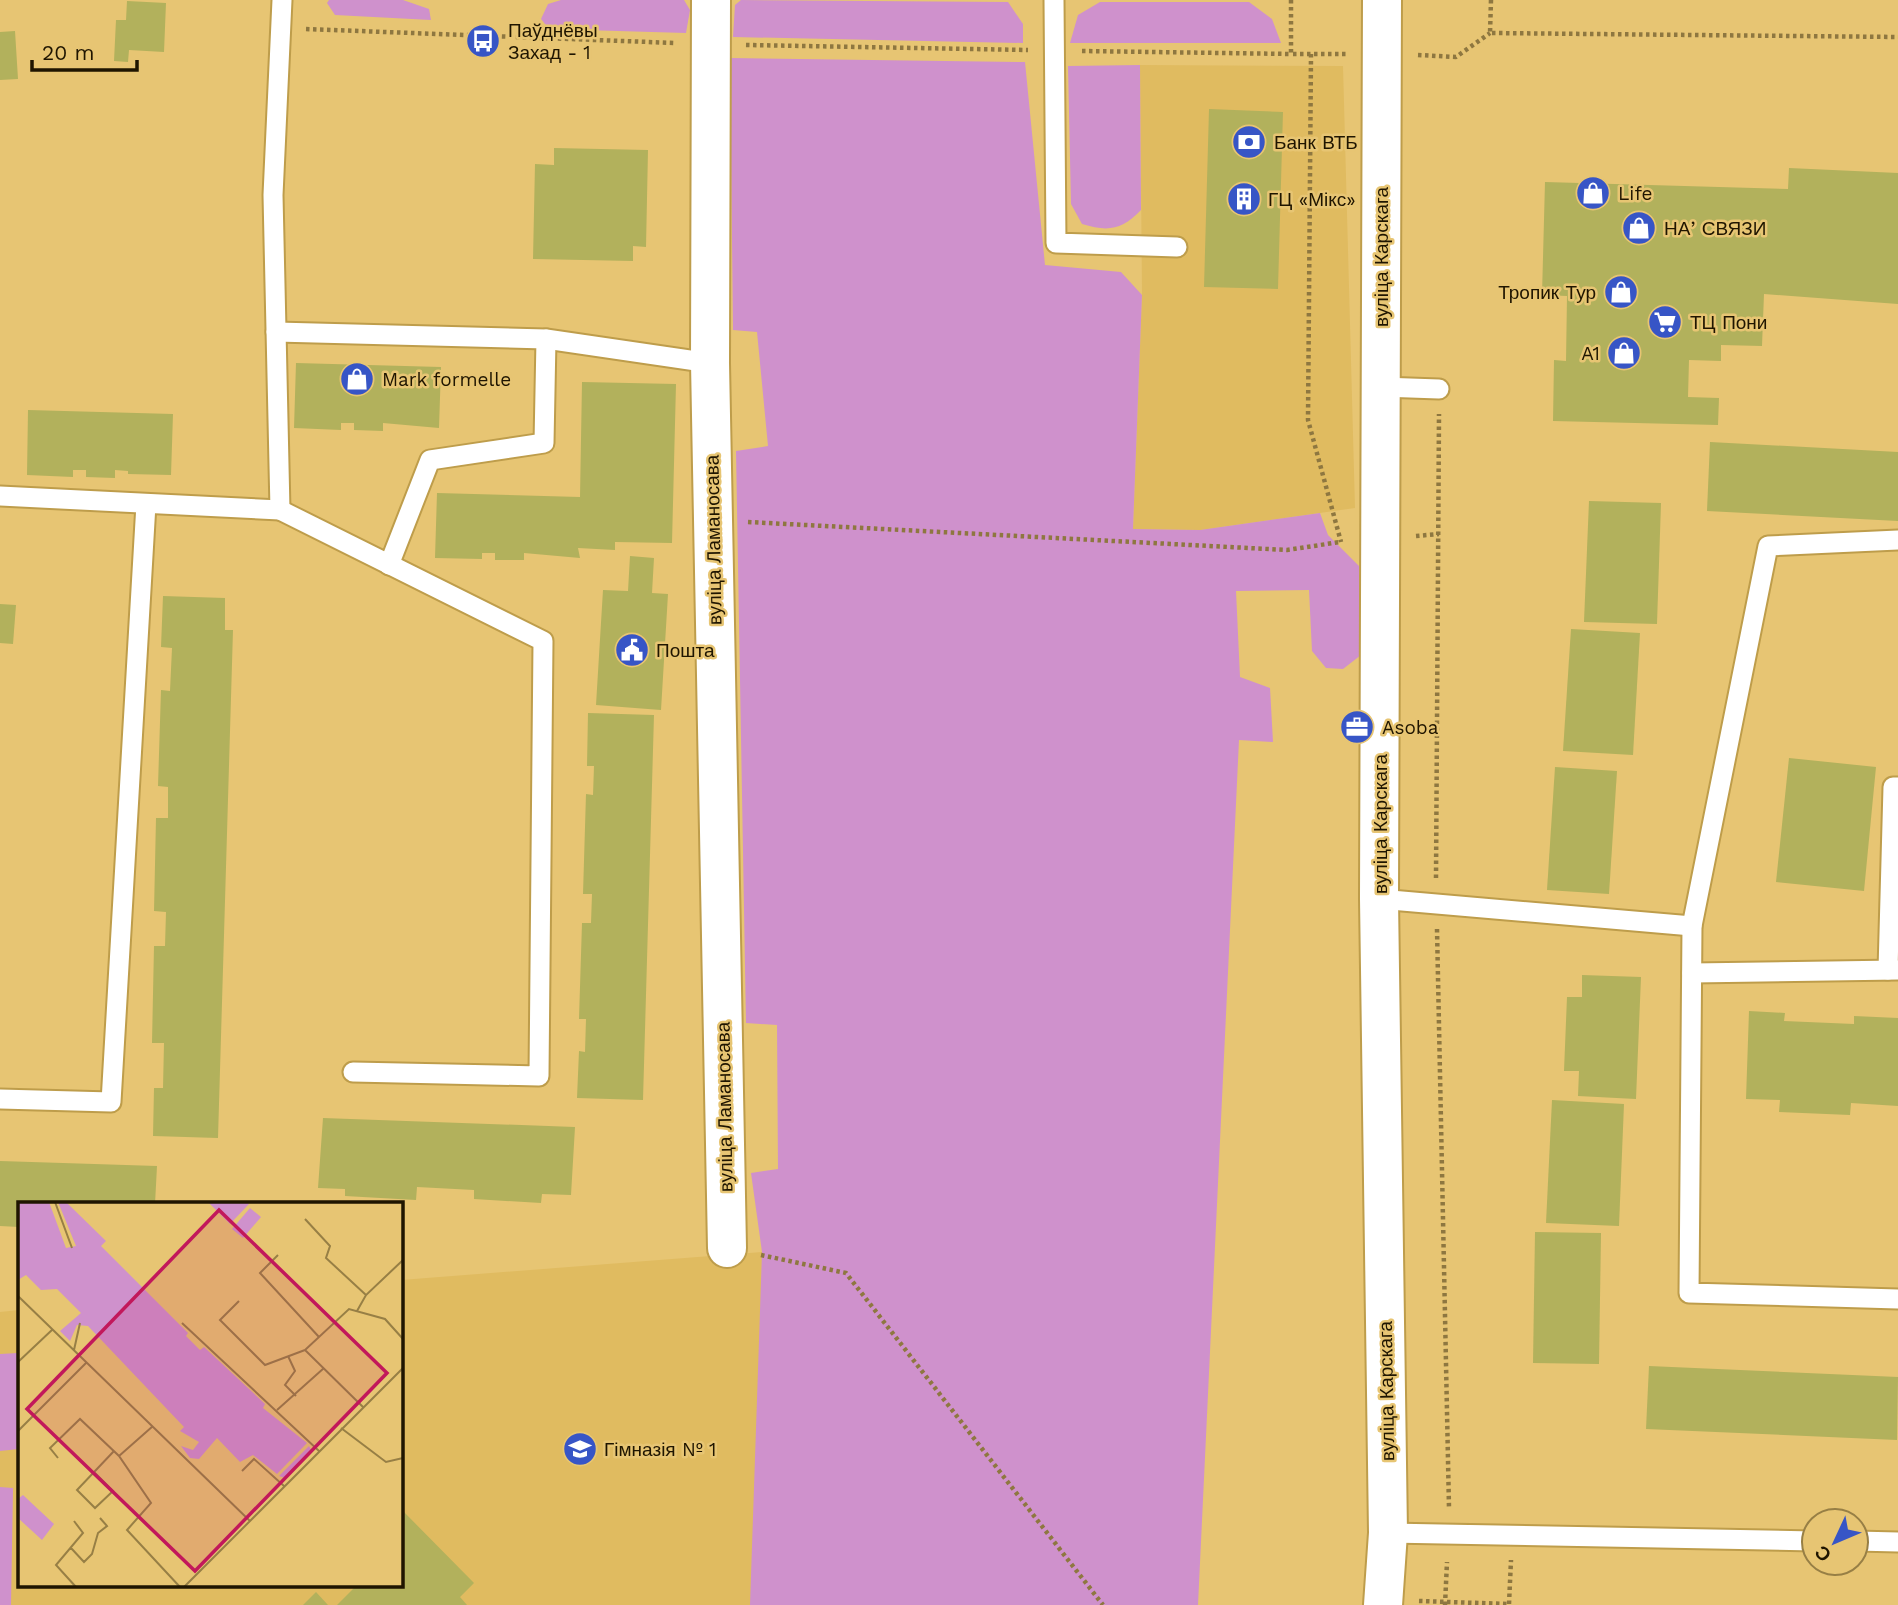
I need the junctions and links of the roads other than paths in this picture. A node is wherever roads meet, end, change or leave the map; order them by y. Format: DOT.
graph roads {
  1 [pos="282,0"];
  2 [pos="711,0"];
  3 [pos="1054,0"];
  4 [pos="1382,0"];
  5 [pos="1177,247"];
  6 [pos="276,332"];
  7 [pos="546,339"];
  8 [pos="710,363"];
  9 [pos="1381,387"];
  10 [pos="1439,389"];
  11 [pos="0,496"];
  12 [pos="146,504"];
  13 [pos="280,510"];
  14 [pos="1898,540"];
  15 [pos="389,565"];
  16 [pos="1898,787"];
  17 [pos="1379,899"];
  18 [pos="1692,926"];
  19 [pos="1893,970"];
  20 [pos="1692,973"];
  21 [pos="353,1072"];
  22 [pos="0,1099"];
  23 [pos="727,1248"];
  24 [pos="1898,1299"];
  25 [pos="1388,1533"];
  26 [pos="1800,1541"];
  27 [pos="1870,1541"];
  28 [pos="1898,1542"];
  29 [pos="1383,1602"];
  1 -- 6 [label="lane"];
  2 -- 8 [label="street, вуліца Ламаносава"];
  3 -- 5 [label="lane"];
  4 -- 9 [label="street, вуліца Карскага"];
  6 -- 7 [label="lane"];
  6 -- 13 [label="lane"];
  7 -- 8 [label="lane"];
  7 -- 15 [label="lane"];
  8 -- 23 [label="street, вуліца Ламаносава"];
  9 -- 10 [label="lane"];
  9 -- 17 [label="street, вуліца Карскага"];
  11 -- 12 [label="lane"];
  12 -- 13 [label="lane"];
  12 -- 22 [label="lane"];
  13 -- 15 [label="lane"];
  14 -- 18 [label="lane"];
  15 -- 21 [label="lane"];
  16 -- 19 [label="lane"];
  17 -- 18 [label="lane"];
  17 -- 25 [label="street, вуліца Карскага"];
  18 -- 20 [label="lane"];
  19 -- 20 [label="lane"];
  20 -- 24 [label="lane"];
  25 -- 26 [label="lane"];
  25 -- 29 [label="street, вуліца Карскага"];
  27 -- 28 [label="lane"];
}
